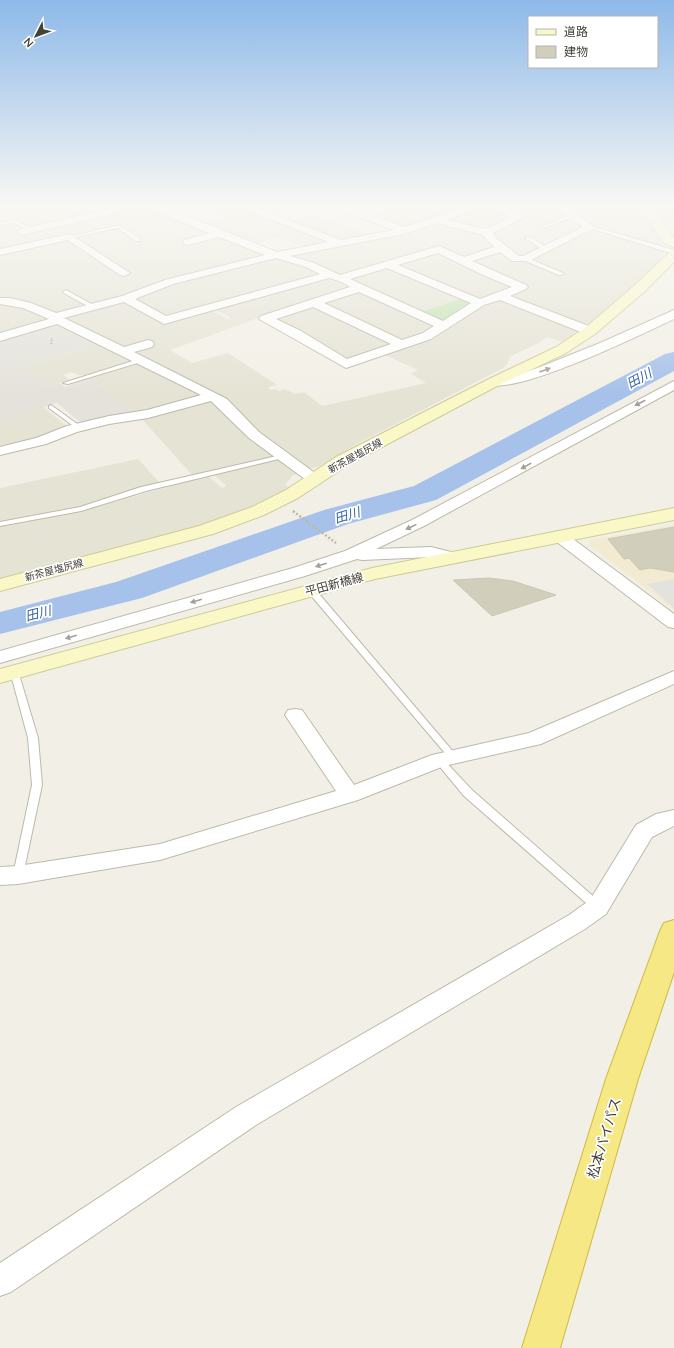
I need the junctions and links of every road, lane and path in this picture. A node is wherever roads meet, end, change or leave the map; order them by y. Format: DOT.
graph roads {
  1 [pos="118,269"];
  2 [pos="221,269"];
  3 [pos="317,269"];
  4 [pos="371,269"];
  5 [pos="398,269"];
  6 [pos="481,269"];
  7 [pos="548,269"];
  8 [pos="660,269"];
  9 [pos="124,273"];
  10 [pos="561,274"];
  11 [pos="328,275"];
  12 [pos="340,279"];
  13 [pos="358,288"];
  14 [pos="66,292"];
  15 [pos="500,296"];
  16 [pos="126,298"];
  17 [pos="0,301"];
  18 [pos="314,303"];
  19 [pos="480,303"];
  20 [pos="93,307"];
  21 [pos="674,314"];
  22 [pos="56,319"];
  23 [pos="444,326"];
  24 [pos="590,331"];
  25 [pos="0,336"];
  26 [pos="52,337"];
  27 [pos="51,344"];
  28 [pos="148,344"];
  29 [pos="402,345"];
  30 [pos="122,352"];
  31 [pos="139,361"];
  32 [pos="68,374"];
  33 [pos="77,380"];
  34 [pos="494,382"];
  35 [pos="66,384"];
  36 [pos="674,385"];
  37 [pos="213,396"];
  38 [pos="51,407"];
  39 [pos="78,427"];
  40 [pos="0,451"];
  41 [pos="281,457"];
  42 [pos="314,479"];
  43 [pos="293,511"];
  44 [pos="674,514"];
  45 [pos="0,524"];
  46 [pos="559,536"];
  47 [pos="340,547"];
  48 [pos="357,552"];
  49 [pos="449,557"];
  50 [pos="0,585"];
  51 [pos="311,590"];
  52 [pos="674,623"];
  53 [pos="0,657"];
  54 [pos="7,674"];
  55 [pos="674,677"];
  56 [pos="295,715"];
  57 [pos="446,759"];
  58 [pos="350,795"];
  59 [pos="674,818"];
  60 [pos="9,875"];
  61 [pos="598,908"];
  62 [pos="674,931"];
  63 [pos="0,1281"];
  64 [pos="541,1348"];
  1 -- 9 [label="street"];
  2 -- 16 [label="street"];
  3 -- 11 [label="street"];
  4 -- 12 [label="street"];
  5 -- 19 [label="street"];
  6 -- 15 [label="street"];
  7 -- 10 [label="lane"];
  8 -- 24 [label="main road, 新茶屋塩尻線"];
  11 -- 12 [label="street"];
  11 -- 16 [label="street"];
  12 -- 13 [label="street"];
  13 -- 18 [label="street"];
  13 -- 23 [label="street"];
  14 -- 20 [label="lane"];
  15 -- 19 [label="street"];
  15 -- 24 [label="street"];
  16 -- 20 [label="street"];
  17 -- 22 [label="street"];
  18 -- 29 [label="street"];
  18 -- 29 [label="street"];
  19 -- 23 [label="street"];
  20 -- 22 [label="street"];
  34 -- 21 [label="street, one-way"];
  22 -- 25 [label="street"];
  22 -- 30 [label="street"];
  23 -- 29 [label="street"];
  24 -- 34 [label="main road, 新茶屋塩尻線"];
  26 -- 27 [label="path"];
  28 -- 30 [label="street"];
  30 -- 31 [label="street"];
  31 -- 33 [label="lane"];
  31 -- 37 [label="street"];
  32 -- 33 [label="lane"];
  33 -- 35 [label="lane"];
  34 -- 42 [label="main road, 新茶屋塩尻線"];
  36 -- 48 [label="street, one-way"];
  37 -- 39 [label="street"];
  37 -- 41 [label="street"];
  38 -- 39 [label="lane"];
  39 -- 40 [label="street"];
  41 -- 42 [label="street"];
  41 -- 45 [label="lane"];
  42 -- 50 [label="main road, 新茶屋塩尻線"];
  43 -- 47 [label="path"];
  44 -- 46 [label="main road, 平田新橋線"];
  46 -- 49 [label="main road, 平田新橋線"];
  46 -- 52 [label="street"];
  48 -- 49 [label="street"];
  48 -- 53 [label="street, one-way"];
  49 -- 51 [label="main road, 平田新橋線"];
  51 -- 54 [label="main road, 平田新橋線"];
  51 -- 57 [label="lane"];
  54 -- 60 [label="lane"];
  55 -- 57 [label="street"];
  56 -- 58 [label="street"];
  57 -- 58 [label="street"];
  57 -- 61 [label="lane"];
  58 -- 60 [label="street"];
  59 -- 61 [label="street"];
  61 -- 63 [label="street"];
  62 -- 64 [label="highway, 松本バイパス"];
}
